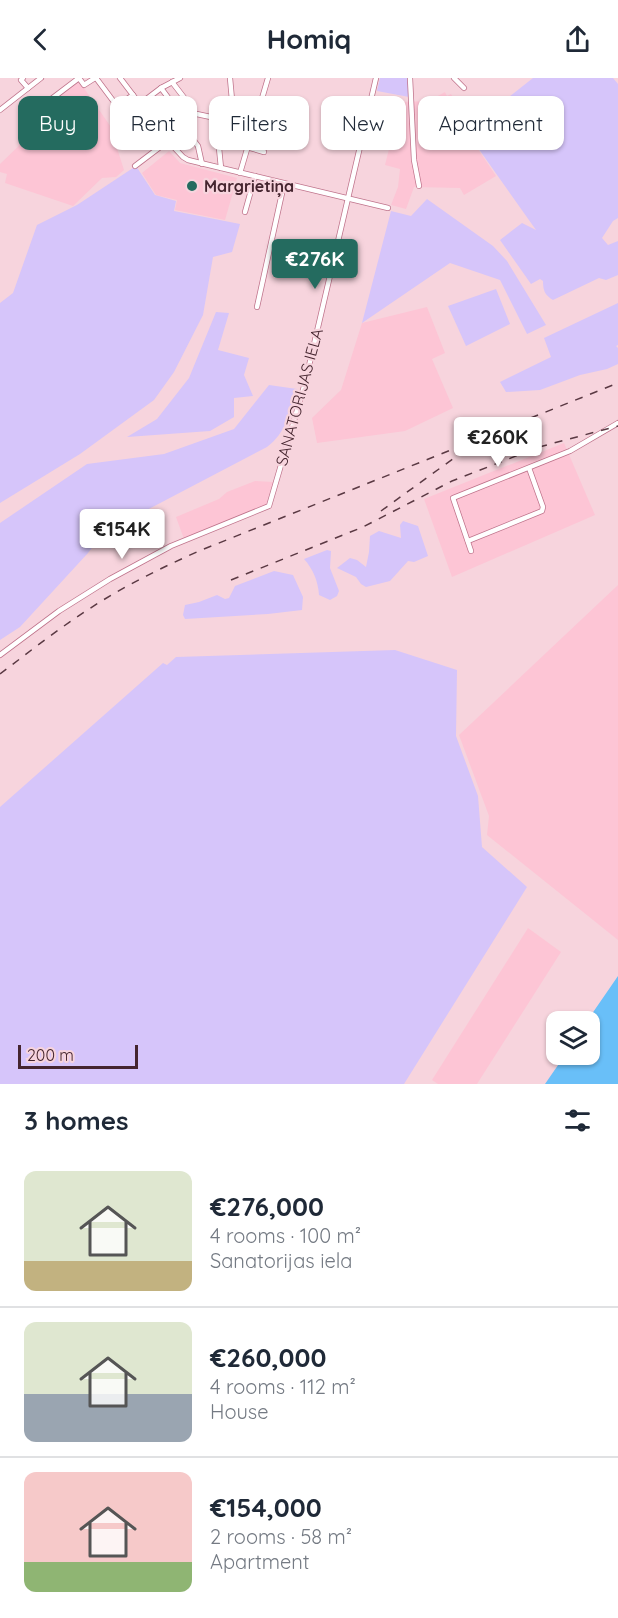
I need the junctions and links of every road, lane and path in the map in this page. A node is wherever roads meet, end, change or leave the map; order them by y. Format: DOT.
graph roads {
  1 [pos="23,78"];
  2 [pos="41,78"];
  3 [pos="96,78"];
  4 [pos="120,78"];
  5 [pos="180,78"];
  6 [pos="230,78"];
  7 [pos="268,78"];
  8 [pos="376,78"];
  9 [pos="410,78"];
  10 [pos="454,78"];
  11 [pos="172,82"];
  12 [pos="28,88"];
  13 [pos="161,88"];
  14 [pos="464,88"];
  15 [pos="133,94"];
  16 [pos="55,96"];
  17 [pos="150,96"];
  18 [pos="166,96"];
  19 [pos="183,96"];
  20 [pos="232,96"];
  21 [pos="262,96"];
  22 [pos="0,110"];
  23 [pos="197,144"];
  24 [pos="156,150"];
  25 [pos="176,150"];
  26 [pos="219,150"];
  27 [pos="246,150"];
  28 [pos="257,150"];
  29 [pos="264,152"];
  30 [pos="202,164"];
  31 [pos="135,165"];
  32 [pos="221,168"];
  33 [pos="240,172"];
  34 [pos="255,176"];
  35 [pos="284,184"];
  36 [pos="419,186"];
  37 [pos="348,198"];
  38 [pos="388,208"];
  39 [pos="245,212"];
  40 [pos="256,307"];
  41 [pos="618,423"];
  42 [pos="528,468"];
  43 [pos="468,541"];
  44 [pos="471,551"];
  45 [pos="0,655"];
  1 -- 12 [label="street"];
  2 -- 12 [label="street"];
  3 -- 15 [label="street"];
  3 -- 16 [label="street"];
  4 -- 15 [label="street"];
  5 -- 11 [label="street"];
  6 -- 20 [label="street"];
  7 -- 21 [label="street"];
  8 -- 37 [label="street, SANATORIJAS IELA"];
  9 -- 36 [label="street"];
  10 -- 14 [label="street"];
  11 -- 13 [label="street"];
  11 -- 19 [label="street"];
  12 -- 22 [label="street"];
  13 -- 17 [label="street"];
  13 -- 18 [label="street"];
  23 -- 30 [label="street"];
  24 -- 31 [label="street"];
  25 -- 30 [label="street"];
  26 -- 32 [label="street"];
  27 -- 33 [label="street"];
  28 -- 29 [label="street"];
  30 -- 32 [label="street"];
  32 -- 33 [label="street"];
  33 -- 34 [label="street"];
  34 -- 35 [label="street"];
  34 -- 39 [label="street"];
  35 -- 37 [label="street"];
  35 -- 40 [label="street"];
  37 -- 38 [label="street"];
  37 -- 45 [label="street, SANATORIJAS IELA"];
  41 -- 42 [label="street"];
  42 -- 43 [label="street"];
  42 -- 43 [label="street"];
  43 -- 44 [label="street"];
}
